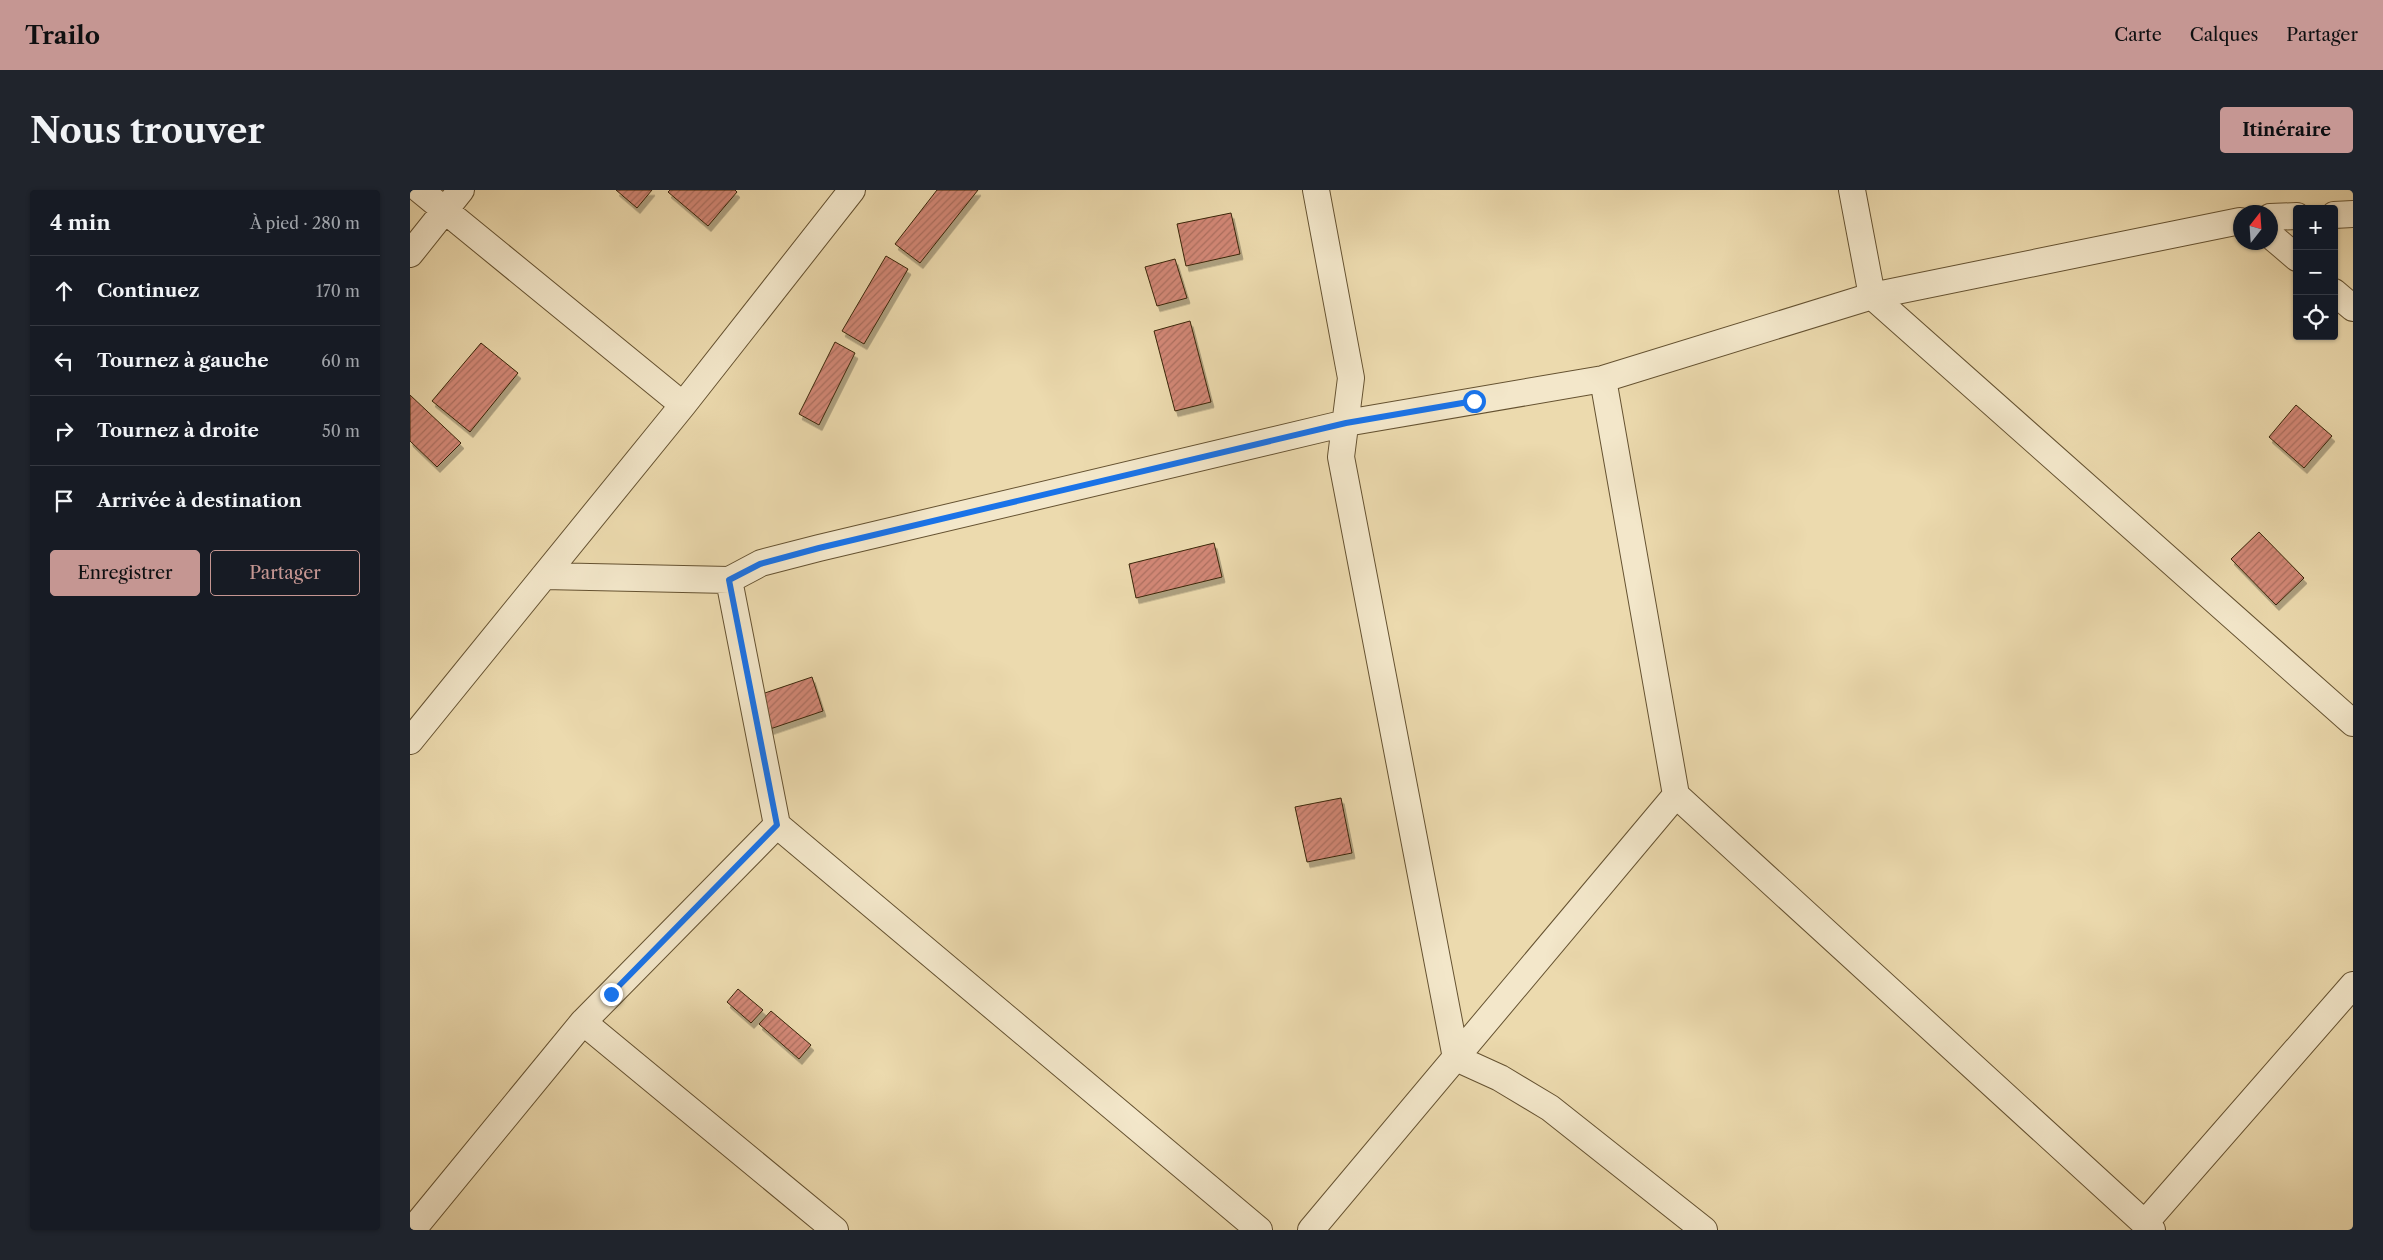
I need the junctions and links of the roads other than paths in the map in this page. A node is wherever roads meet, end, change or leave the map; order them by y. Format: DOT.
graph roads {
  1 [pos="420,190"];
  2 [pos="852,190"];
  3 [pos="1316,190"];
  4 [pos="1852,190"];
  5 [pos="453,200"];
  6 [pos="2353,214"];
  7 [pos="2338,215"];
  8 [pos="2293,216"];
  9 [pos="2278,217"];
  10 [pos="2233,222"];
  11 [pos="2278,242"];
  12 [pos="410,254"];
  13 [pos="2293,255"];
  14 [pos="2338,295"];
  15 [pos="1872,296"];
  16 [pos="2353,308"];
  17 [pos="1603,379"];
  18 [pos="683,405"];
  19 [pos="1346,423"];
  20 [pos="544,576"];
  21 [pos="729,580"];
  22 [pos="2353,723"];
  23 [pos="410,741"];
  24 [pos="1676,795"];
  25 [pos="777,825"];
  26 [pos="2353,985"];
  27 [pos="583,1022"];
  28 [pos="1456,1058"];
  29 [pos="2148,1227"];
  30 [pos="413,1228"];
  31 [pos="835,1230"];
  32 [pos="1259,1230"];
  33 [pos="1311,1230"];
  34 [pos="1704,1230"];
  1 -- 5 [label="street"];
  2 -- 18 [label="street"];
  3 -- 19 [label="street"];
  4 -- 15 [label="street"];
  5 -- 12 [label="street"];
  5 -- 18 [label="street"];
  6 -- 7 [label="street"];
  8 -- 9 [label="street"];
  10 -- 15 [label="street"];
  11 -- 13 [label="street"];
  14 -- 16 [label="street"];
  15 -- 17 [label="street"];
  15 -- 22 [label="street"];
  17 -- 19 [label="street"];
  17 -- 24 [label="street"];
  18 -- 20 [label="street"];
  19 -- 21 [label="street"];
  19 -- 28 [label="street"];
  20 -- 21 [label="street"];
  20 -- 23 [label="street"];
  21 -- 25 [label="street"];
  24 -- 28 [label="street"];
  24 -- 29 [label="street"];
  25 -- 27 [label="street"];
  25 -- 32 [label="street"];
  26 -- 29 [label="street"];
  27 -- 30 [label="street"];
  27 -- 31 [label="street"];
  28 -- 33 [label="street"];
  28 -- 34 [label="street"];
}
